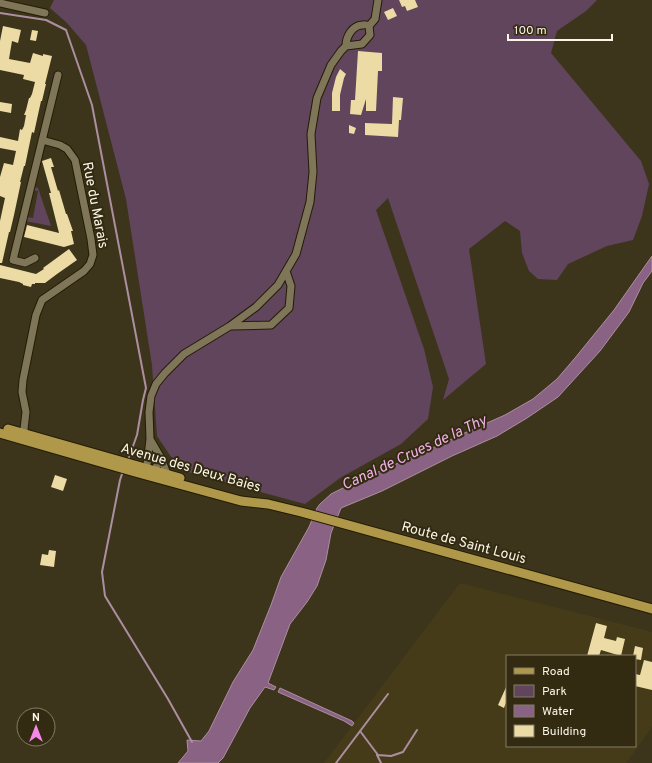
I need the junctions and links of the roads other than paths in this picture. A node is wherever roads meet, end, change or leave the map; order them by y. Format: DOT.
graph roads {
  1 [pos="378,0"];
  2 [pos="0,3"];
  3 [pos="45,13"];
  4 [pos="369,26"];
  5 [pos="346,46"];
  6 [pos="58,75"];
  7 [pos="42,140"];
  8 [pos="35,258"];
  9 [pos="286,271"];
  10 [pos="230,326"];
  11 [pos="0,427"];
  12 [pos="0,433"];
  13 [pos="25,434"];
  14 [pos="150,439"];
  15 [pos="161,458"];
  16 [pos="118,464"];
  17 [pos="149,471"];
  18 [pos="167,474"];
  19 [pos="268,504"];
  20 [pos="652,609"];
  1 -- 4 [label="street"];
  2 -- 3 [label="street"];
  4 -- 5 [label="street"];
  4 -- 5 [label="street"];
  5 -- 9 [label="street"];
  6 -- 7 [label="street"];
  7 -- 8 [label="street"];
  7 -- 13 [label="street, Rue du Marais"];
  9 -- 10 [label="street"];
  9 -- 10 [label="street"];
  10 -- 14 [label="street"];
  11 -- 13 [label="main road, Avenue des Deux Baies"];
  12 -- 16 [label="main road, Avenue des Deux Baies"];
  13 -- 16 [label="main road, Avenue des Deux Baies"];
  14 -- 15 [label="street"];
  14 -- 17 [label="street"];
  15 -- 17 [label="street"];
  15 -- 18 [label="street"];
  16 -- 17 [label="main road, Avenue des Deux Baies"];
  17 -- 18 [label="main road, Avenue des Deux Baies"];
  17 -- 19 [label="main road, Avenue des Deux Baies"];
  18 -- 19 [label="main road, Avenue des Deux Baies"];
  19 -- 20 [label="main road, Route de Saint Louis"];
}
